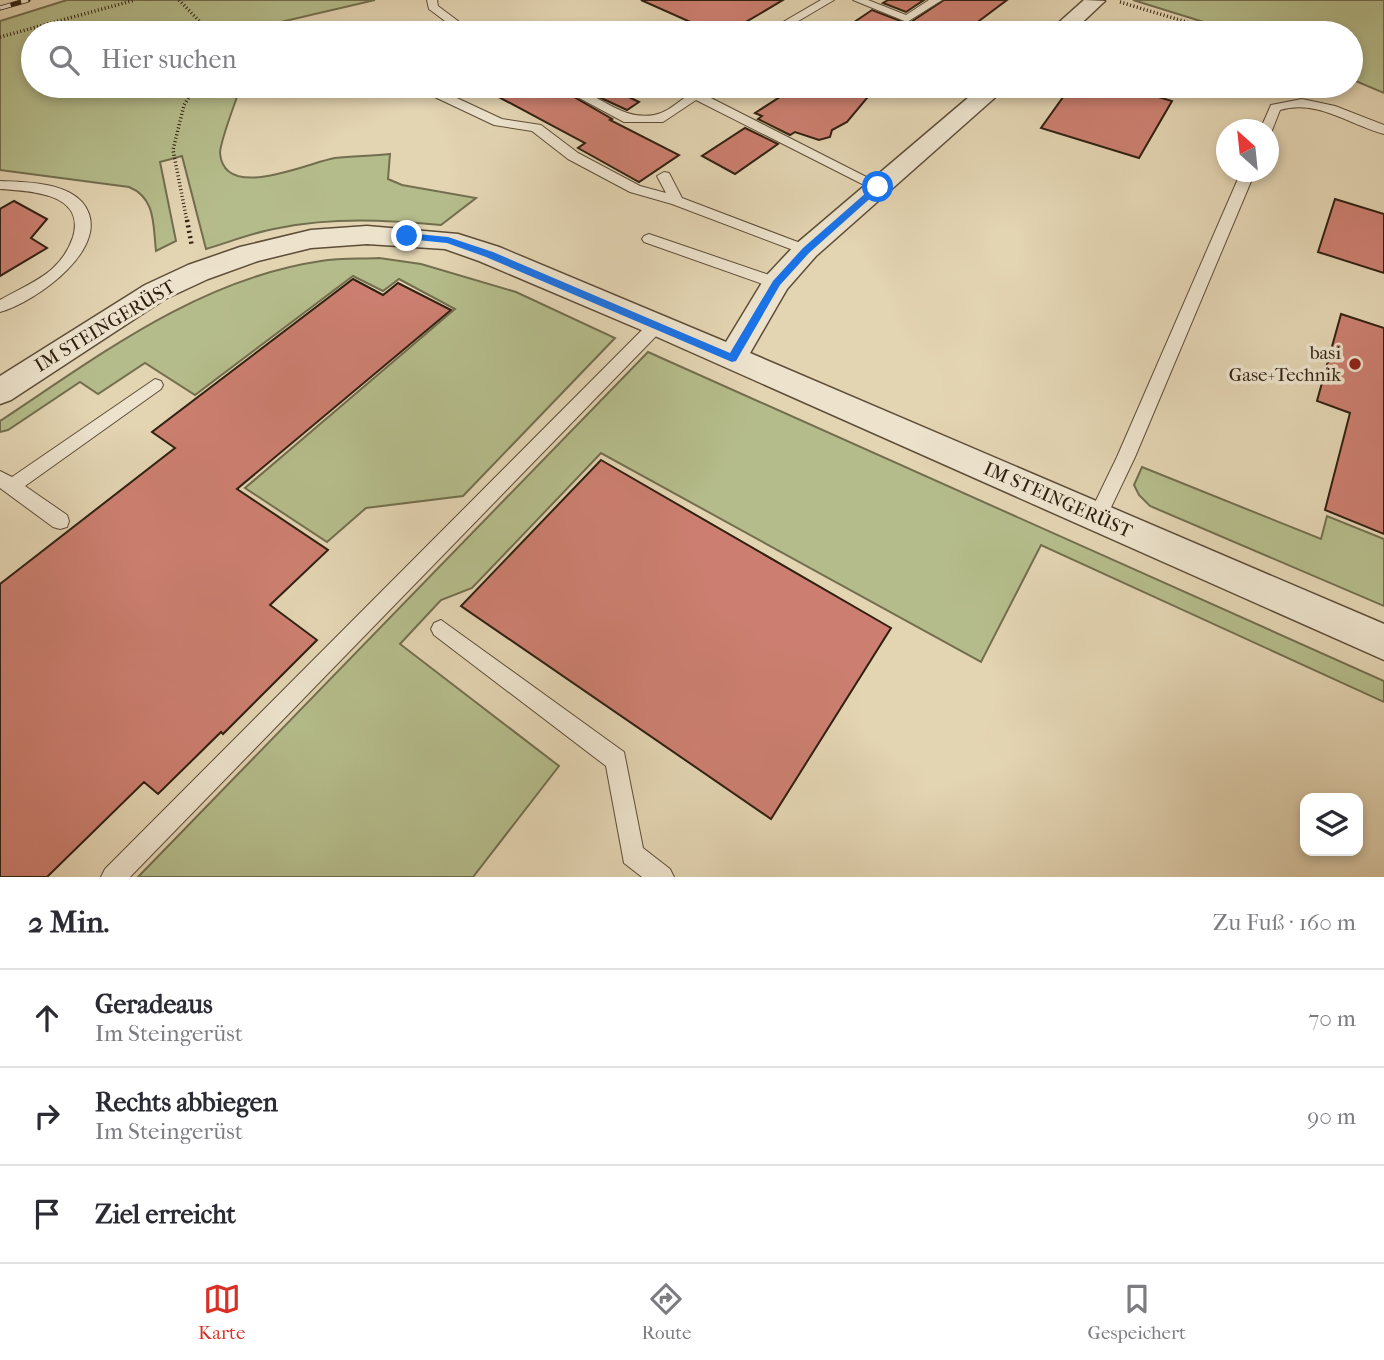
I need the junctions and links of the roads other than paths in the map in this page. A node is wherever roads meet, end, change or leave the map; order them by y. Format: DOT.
graph roads {
  1 [pos="432,0"];
  2 [pos="825,0"];
  3 [pos="858,0"];
  4 [pos="937,0"];
  5 [pos="1094,0"];
  6 [pos="452,21"];
  7 [pos="790,21"];
  8 [pos="1071,21"];
  9 [pos="448,98"];
  10 [pos="586,98"];
  11 [pos="691,98"];
  12 [pos="702,98"];
  13 [pos="982,98"];
  14 [pos="1270,119"];
  15 [pos="1384,130"];
  16 [pos="664,176"];
  17 [pos="1244,182"];
  18 [pos="1,185"];
  19 [pos="878,187"];
  20 [pos="677,201"];
  21 [pos="649,239"];
  22 [pos="806,250"];
  23 [pos="776,283"];
  24 [pos="0,307"];
  25 [pos="657,325"];
  26 [pos="732,358"];
  27 [pos="155,385"];
  28 [pos="1,390"];
  29 [pos="6,482"];
  30 [pos="1097,517"];
  31 [pos="60,521"];
  32 [pos="441,629"];
  33 [pos="1384,642"];
  34 [pos="113,877"];
  35 [pos="662,877"];
  1 -- 6 [label="lane"];
  2 -- 7 [label="lane"];
  3 -- 4 [label="lane"];
  5 -- 8 [label="street"];
  9 -- 20 [label="lane"];
  10 -- 11 [label="lane"];
  12 -- 19 [label="lane"];
  13 -- 19 [label="street"];
  14 -- 15 [label="lane"];
  16 -- 20 [label="lane"];
  17 -- 30 [label="lane"];
  18 -- 24 [label="lane"];
  19 -- 22 [label="street"];
  20 -- 22 [label="lane"];
  21 -- 23 [label="lane"];
  22 -- 23 [label="street"];
  23 -- 26 [label="street"];
  25 -- 26 [label="street, IM STEINGERÜST"];
  25 -- 28 [label="street, IM STEINGERÜST"];
  25 -- 34 [label="lane"];
  26 -- 30 [label="street, IM STEINGERÜST"];
  27 -- 29 [label="lane"];
  29 -- 31 [label="lane"];
  30 -- 33 [label="street, IM STEINGERÜST"];
  32 -- 35 [label="lane"];
}
